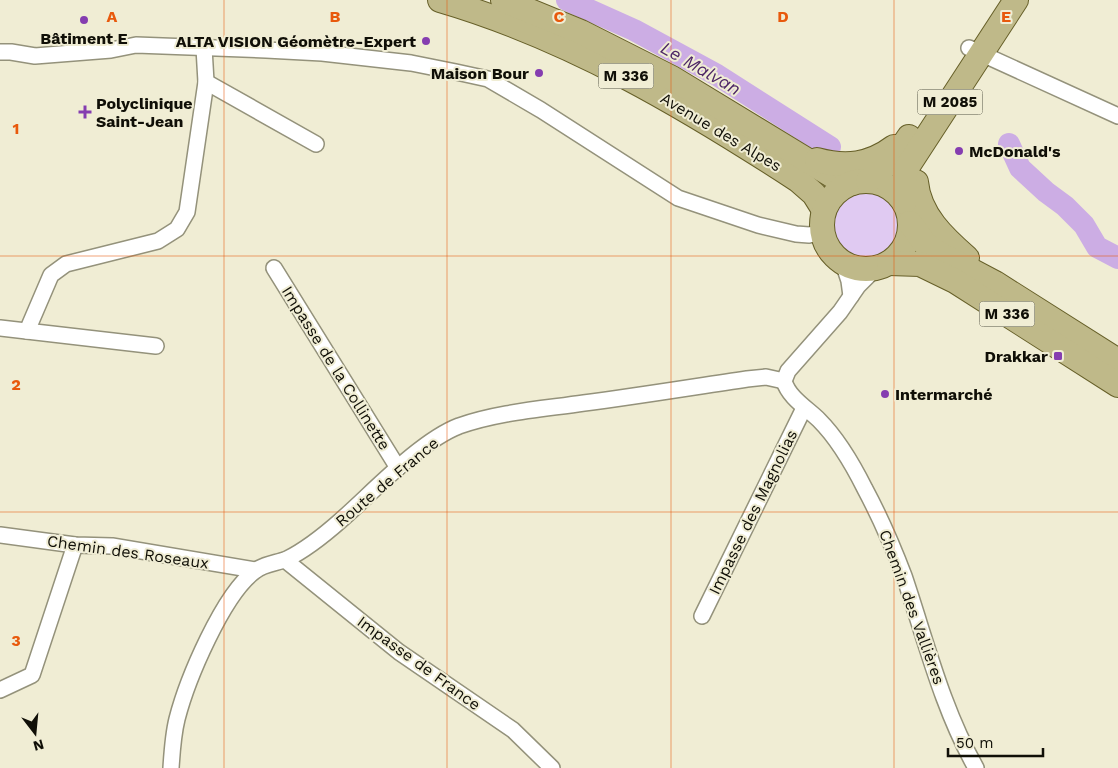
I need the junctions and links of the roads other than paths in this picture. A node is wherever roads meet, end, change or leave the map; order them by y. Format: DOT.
graph roads {
  1 [pos="440,0"];
  2 [pos="503,0"];
  3 [pos="1001,0"];
  4 [pos="1016,0"];
  5 [pos="204,48"];
  6 [pos="975,51"];
  7 [pos="0,52"];
  8 [pos="206,82"];
  9 [pos="1118,116"];
  10 [pos="914,142"];
  11 [pos="316,144"];
  12 [pos="794,153"];
  13 [pos="860,182"];
  14 [pos="907,212"];
  15 [pos="823,221"];
  16 [pos="843,263"];
  17 [pos="882,266"];
  18 [pos="274,268"];
  19 [pos="995,284"];
  20 [pos="851,296"];
  21 [pos="0,328"];
  22 [pos="27,331"];
  23 [pos="156,346"];
  24 [pos="1118,360"];
  25 [pos="784,381"];
  26 [pos="1118,385"];
  27 [pos="804,408"];
  28 [pos="398,468"];
  29 [pos="0,535"];
  30 [pos="75,545"];
  31 [pos="285,560"];
  32 [pos="255,570"];
  33 [pos="702,616"];
  34 [pos="0,690"];
  35 [pos="171,768"];
  36 [pos="552,768"];
  37 [pos="976,768"];
  1 -- 15 [label="main road, Avenue des Alpes / M 336"];
  2 -- 12 [label="main road, Avenue des Alpes / M 336"];
  3 -- 6 [label="main road"];
  4 -- 6 [label="main road, M 2085"];
  5 -- 7 [label="street"];
  5 -- 8 [label="street"];
  5 -- 15 [label="street"];
  6 -- 9 [label="street"];
  6 -- 10 [label="main road, M 2085"];
  8 -- 11 [label="street"];
  8 -- 22 [label="street"];
  10 -- 12 [label="main road"];
  10 -- 13 [label="main road"];
  10 -- 14 [label="main road"];
  10 -- 19 [label="main road"];
  12 -- 13 [label="main road, Avenue des Alpes / M 336"];
  13 -- 14 [label="main road"];
  13 -- 15 [label="main road"];
  14 -- 17 [label="main road"];
  14 -- 19 [label="main road, M 336"];
  15 -- 16 [label="main road"];
  16 -- 17 [label="main road"];
  16 -- 20 [label="street"];
  17 -- 20 [label="street"];
  17 -- 26 [label="main road, M 336"];
  18 -- 28 [label="street, Impasse de la Collinette"];
  19 -- 24 [label="main road, M 336"];
  20 -- 25 [label="street"];
  21 -- 22 [label="street"];
  22 -- 23 [label="street"];
  25 -- 27 [label="street, Chemin des Vallières"];
  25 -- 28 [label="street, Route de France"];
  27 -- 33 [label="street, Impasse des Magnolias"];
  27 -- 37 [label="street, Chemin des Vallières"];
  28 -- 31 [label="street, Route de France"];
  29 -- 30 [label="street, Chemin des Roseaux"];
  30 -- 32 [label="street, Chemin des Roseaux"];
  30 -- 34 [label="street"];
  31 -- 32 [label="street, Route de France"];
  31 -- 36 [label="street, Impasse de France"];
  32 -- 35 [label="street, Route de France"];
}
